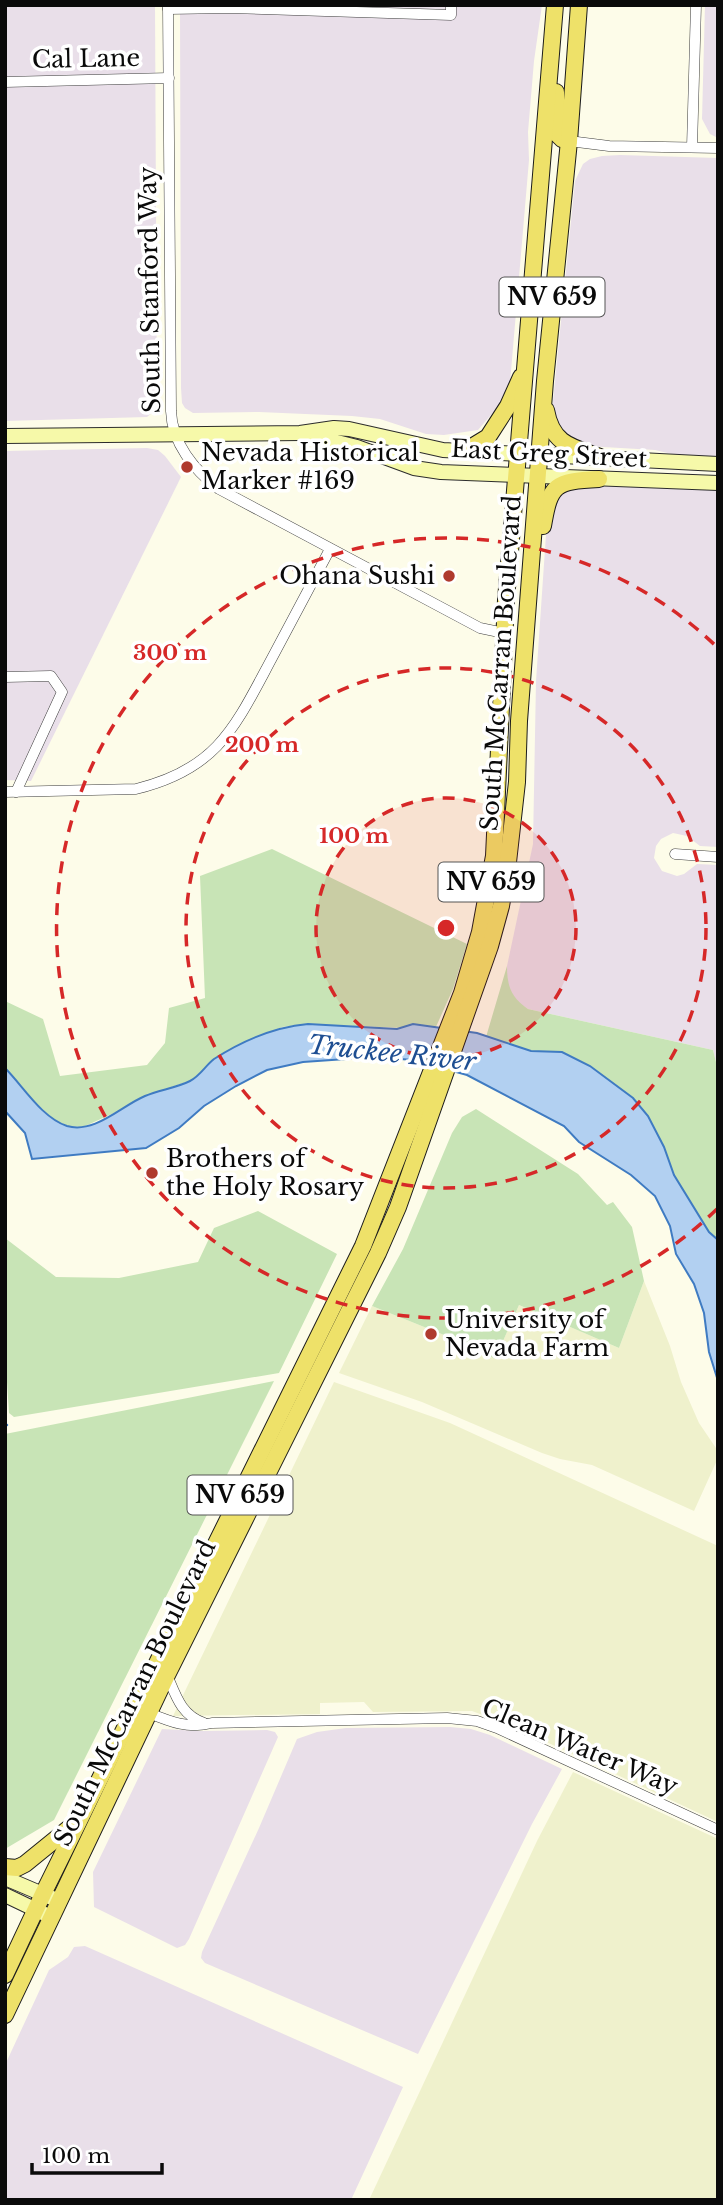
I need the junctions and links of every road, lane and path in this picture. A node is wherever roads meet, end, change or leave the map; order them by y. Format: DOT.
graph roads {
  1 [pos="555,5"];
  2 [pos="579,5"];
  3 [pos="696,5"];
  4 [pos="168,7"];
  5 [pos="451,10"];
  6 [pos="552,43"];
  7 [pos="169,78"];
  8 [pos="5,82"];
  9 [pos="569,141"];
  10 [pos="692,147"];
  11 [pos="718,148"];
  12 [pos="526,365"];
  13 [pos="544,394"];
  14 [pos="174,433"];
  15 [pos="300,433"];
  16 [pos="5,436"];
  17 [pos="465,451"];
  18 [pos="519,453"];
  19 [pos="539,453"];
  20 [pos="600,457"];
  21 [pos="718,464"];
  22 [pos="718,474"];
  23 [pos="517,475"];
  24 [pos="537,476"];
  25 [pos="599,479"];
  26 [pos="711,483"];
  27 [pos="330,549"];
  28 [pos="526,615"];
  29 [pos="504,633"];
  30 [pos="5,677"];
  31 [pos="10,792"];
  32 [pos="675,854"];
  33 [pos="718,856"];
  34 [pos="463,1008"];
  35 [pos="345,1303"];
  36 [pos="167,1675"];
  37 [pos="149,1713"];
  38 [pos="212,1723"];
  39 [pos="82,1816"];
  40 [pos="718,1830"];
  41 [pos="5,1867"];
  42 [pos="5,1878"];
  43 [pos="5,1895"];
  44 [pos="43,1895"];
  45 [pos="59,1901"];
  46 [pos="35,1910"];
  47 [pos="51,1917"];
  48 [pos="5,1975"];
  49 [pos="5,2015"];
  1 -- 6 [label="main road, South McCarran Boulevard / NV 659"];
  2 -- 9 [label="main road, South McCarran Boulevard / NV 659"];
  3 -- 10 [label="street"];
  4 -- 5 [label="street"];
  4 -- 7 [label="street, South Stanford Way"];
  6 -- 9 [label="main road"];
  6 -- 12 [label="main road, South McCarran Boulevard / NV 659"];
  7 -- 8 [label="street, Cal Lane"];
  7 -- 14 [label="street, South Stanford Way"];
  9 -- 10 [label="street"];
  9 -- 13 [label="main road, South McCarran Boulevard / NV 659"];
  10 -- 11 [label="street"];
  12 -- 17 [label="main road"];
  12 -- 18 [label="main road, South McCarran Boulevard / NV 659"];
  13 -- 19 [label="main road, South McCarran Boulevard / NV 659"];
  13 -- 20 [label="main road"];
  14 -- 15 [label="main road, East Greg Street"];
  14 -- 16 [label="main road, East Greg Street"];
  14 -- 27 [label="street, South Stanford Way"];
  15 -- 17 [label="main road, East Greg Street"];
  15 -- 23 [label="main road, East Greg Street"];
  17 -- 18 [label="main road, East Greg Street"];
  18 -- 19 [label="main road, East Greg Street"];
  18 -- 23 [label="main road, South McCarran Boulevard / NV 659"];
  19 -- 20 [label="main road, East Greg Street"];
  19 -- 24 [label="main road, South McCarran Boulevard / NV 659"];
  20 -- 21 [label="main road, East Greg Street"];
  22 -- 26 [label="main road"];
  23 -- 24 [label="main road, East Greg Street"];
  23 -- 29 [label="main road, South McCarran Boulevard / NV 659"];
  24 -- 25 [label="main road, East Greg Street"];
  24 -- 28 [label="main road, South McCarran Boulevard / NV 659"];
  25 -- 26 [label="main road, East Greg Street"];
  25 -- 28 [label="main road"];
  27 -- 29 [label="street, South Stanford Way"];
  27 -- 31 [label="street"];
  28 -- 34 [label="main road, South McCarran Boulevard / NV 659"];
  29 -- 34 [label="main road, South McCarran Boulevard / NV 659"];
  30 -- 31 [label="street"];
  32 -- 33 [label="street"];
  34 -- 35 [label="main road, South McCarran Boulevard / NV 659"];
  35 -- 36 [label="main road, South McCarran Boulevard / NV 659"];
  35 -- 39 [label="main road, South McCarran Boulevard / NV 659"];
  36 -- 37 [label="main road, South McCarran Boulevard / NV 659"];
  36 -- 38 [label="street, Clean Water Way"];
  37 -- 38 [label="street, Clean Water Way"];
  37 -- 45 [label="main road, South McCarran Boulevard / NV 659"];
  38 -- 40 [label="street, Clean Water Way"];
  39 -- 41 [label="main road"];
  39 -- 44 [label="main road, South McCarran Boulevard / NV 659"];
  42 -- 44 [label="main road"];
  43 -- 46 [label="main road"];
  44 -- 45 [label="main road"];
  44 -- 46 [label="main road, South McCarran Boulevard / NV 659"];
  45 -- 47 [label="main road, South McCarran Boulevard / NV 659"];
  46 -- 47 [label="main road"];
  46 -- 48 [label="main road, South McCarran Boulevard / NV 659"];
  47 -- 49 [label="main road, South McCarran Boulevard / NV 659"];
}
